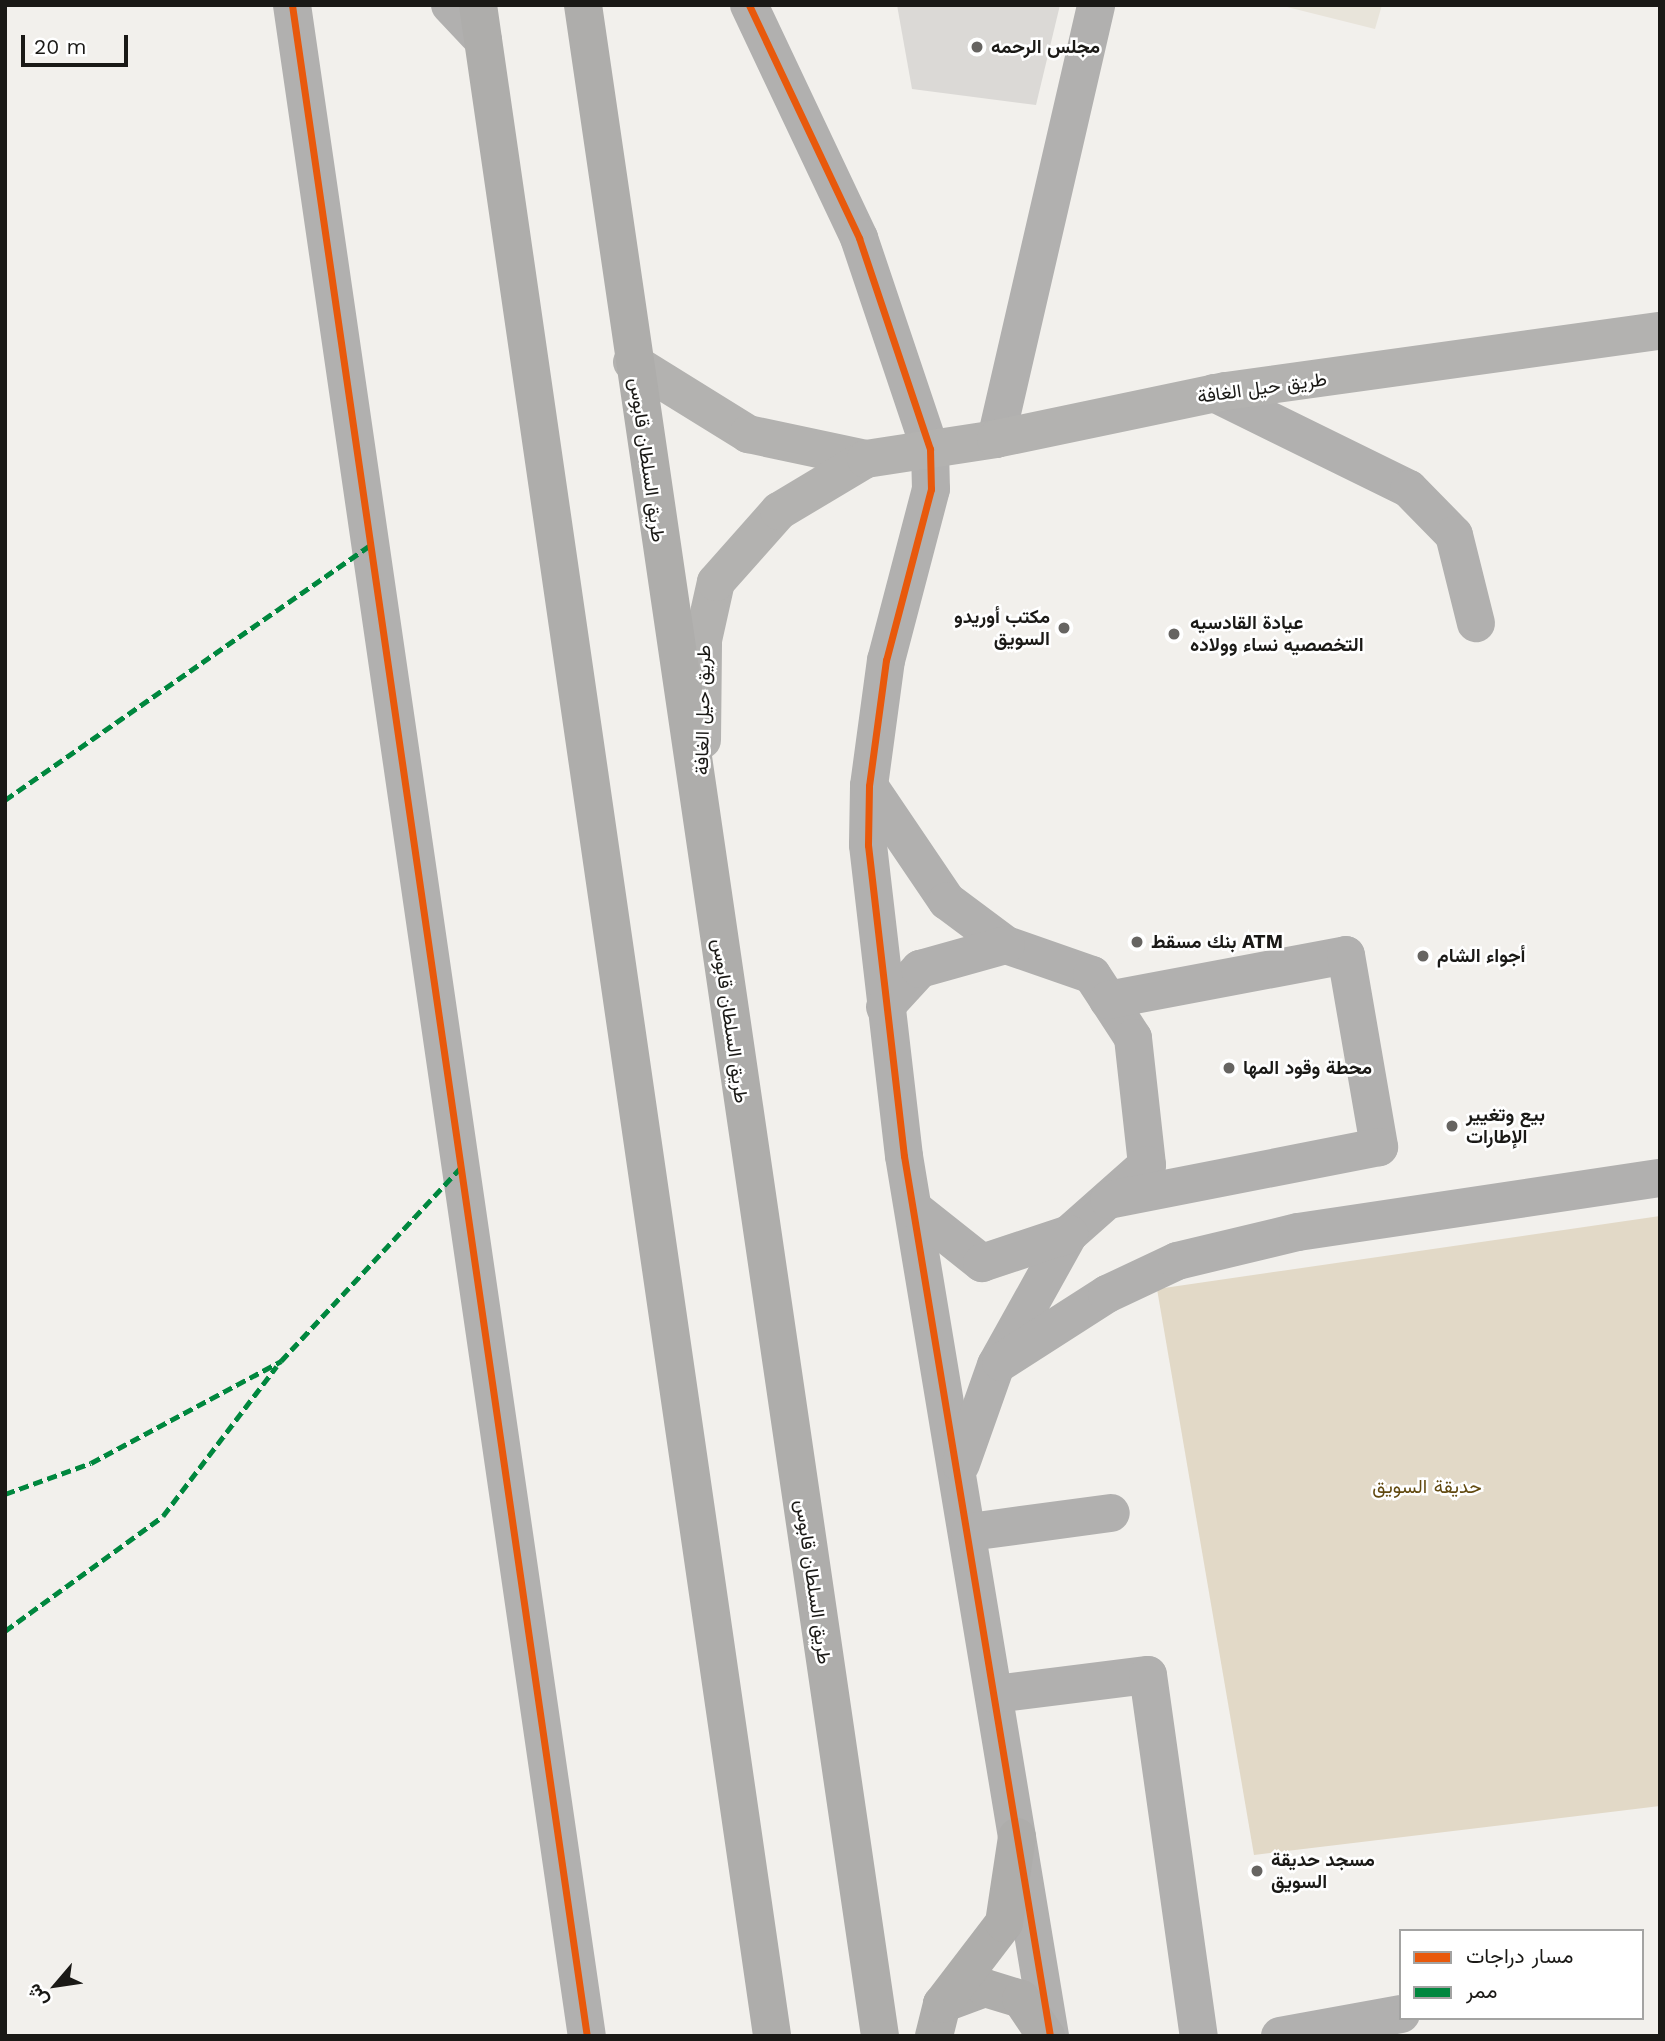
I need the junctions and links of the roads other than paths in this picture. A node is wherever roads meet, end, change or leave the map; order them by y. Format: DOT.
graph roads {
  1 [pos="292,5"];
  2 [pos="450,5"];
  3 [pos="583,5"];
  4 [pos="749,5"];
  5 [pos="1096,5"];
  6 [pos="481,23"];
  7 [pos="1660,331"];
  8 [pos="632,362"];
  9 [pos="1214,393"];
  10 [pos="996,439"];
  11 [pos="930,449"];
  12 [pos="866,459"];
  13 [pos="1476,623"];
  14 [pos="869,786"];
  15 [pos="701,826"];
  16 [pos="1006,945"];
  17 [pos="1108,1000"];
  18 [pos="885,1007"];
  19 [pos="1660,1178"];
  20 [pos="1107,1200"];
  21 [pos="914,1209"];
  22 [pos="1069,1234"];
  23 [pos="996,1365"];
  24 [pos="960,1467"];
  25 [pos="1111,1513"];
  26 [pos="970,1532"];
  27 [pos="995,1694"];
  28 [pos="1017,1837"];
  29 [pos="1399,2014"];
  30 [pos="938,2020"];
  31 [pos="1328,2031"];
  32 [pos="587,2036"];
  33 [pos="772,2036"];
  34 [pos="880,2036"];
  35 [pos="1048,2036"];
  36 [pos="1199,2036"];
  37 [pos="1280,2036"];
  1 -- 32 [label="street"];
  2 -- 6 [label="street"];
  3 -- 8 [label="highway, طريق السلطان قابوس"];
  4 -- 11 [label="street"];
  5 -- 10 [label="street"];
  6 -- 33 [label="highway"];
  7 -- 9 [label="main road, طريق حيل الغافة"];
  8 -- 12 [label="main road, طريق حيل الغافة"];
  8 -- 15 [label="highway, طريق السلطان قابوس"];
  9 -- 10 [label="main road, طريق حيل الغافة"];
  9 -- 13 [label="street"];
  10 -- 11 [label="main road, طريق حيل الغافة"];
  11 -- 12 [label="main road, طريق حيل الغافة"];
  11 -- 14 [label="street"];
  12 -- 15 [label="main road, طريق حيل الغافة"];
  14 -- 16 [label="street"];
  14 -- 18 [label="street"];
  15 -- 34 [label="highway, طريق السلطان قابوس"];
  16 -- 17 [label="street"];
  16 -- 18 [label="street"];
  17 -- 20 [label="street"];
  17 -- 20 [label="street"];
  18 -- 21 [label="street"];
  19 -- 23 [label="street"];
  20 -- 22 [label="street"];
  21 -- 22 [label="street"];
  21 -- 24 [label="street"];
  22 -- 23 [label="street"];
  23 -- 24 [label="street"];
  24 -- 26 [label="street"];
  25 -- 26 [label="street"];
  26 -- 27 [label="street"];
  27 -- 28 [label="street"];
  27 -- 36 [label="street"];
  28 -- 30 [label="highway"];
  28 -- 35 [label="street"];
  29 -- 31 [label="street"];
  30 -- 35 [label="highway"];
  31 -- 37 [label="street"];
}
